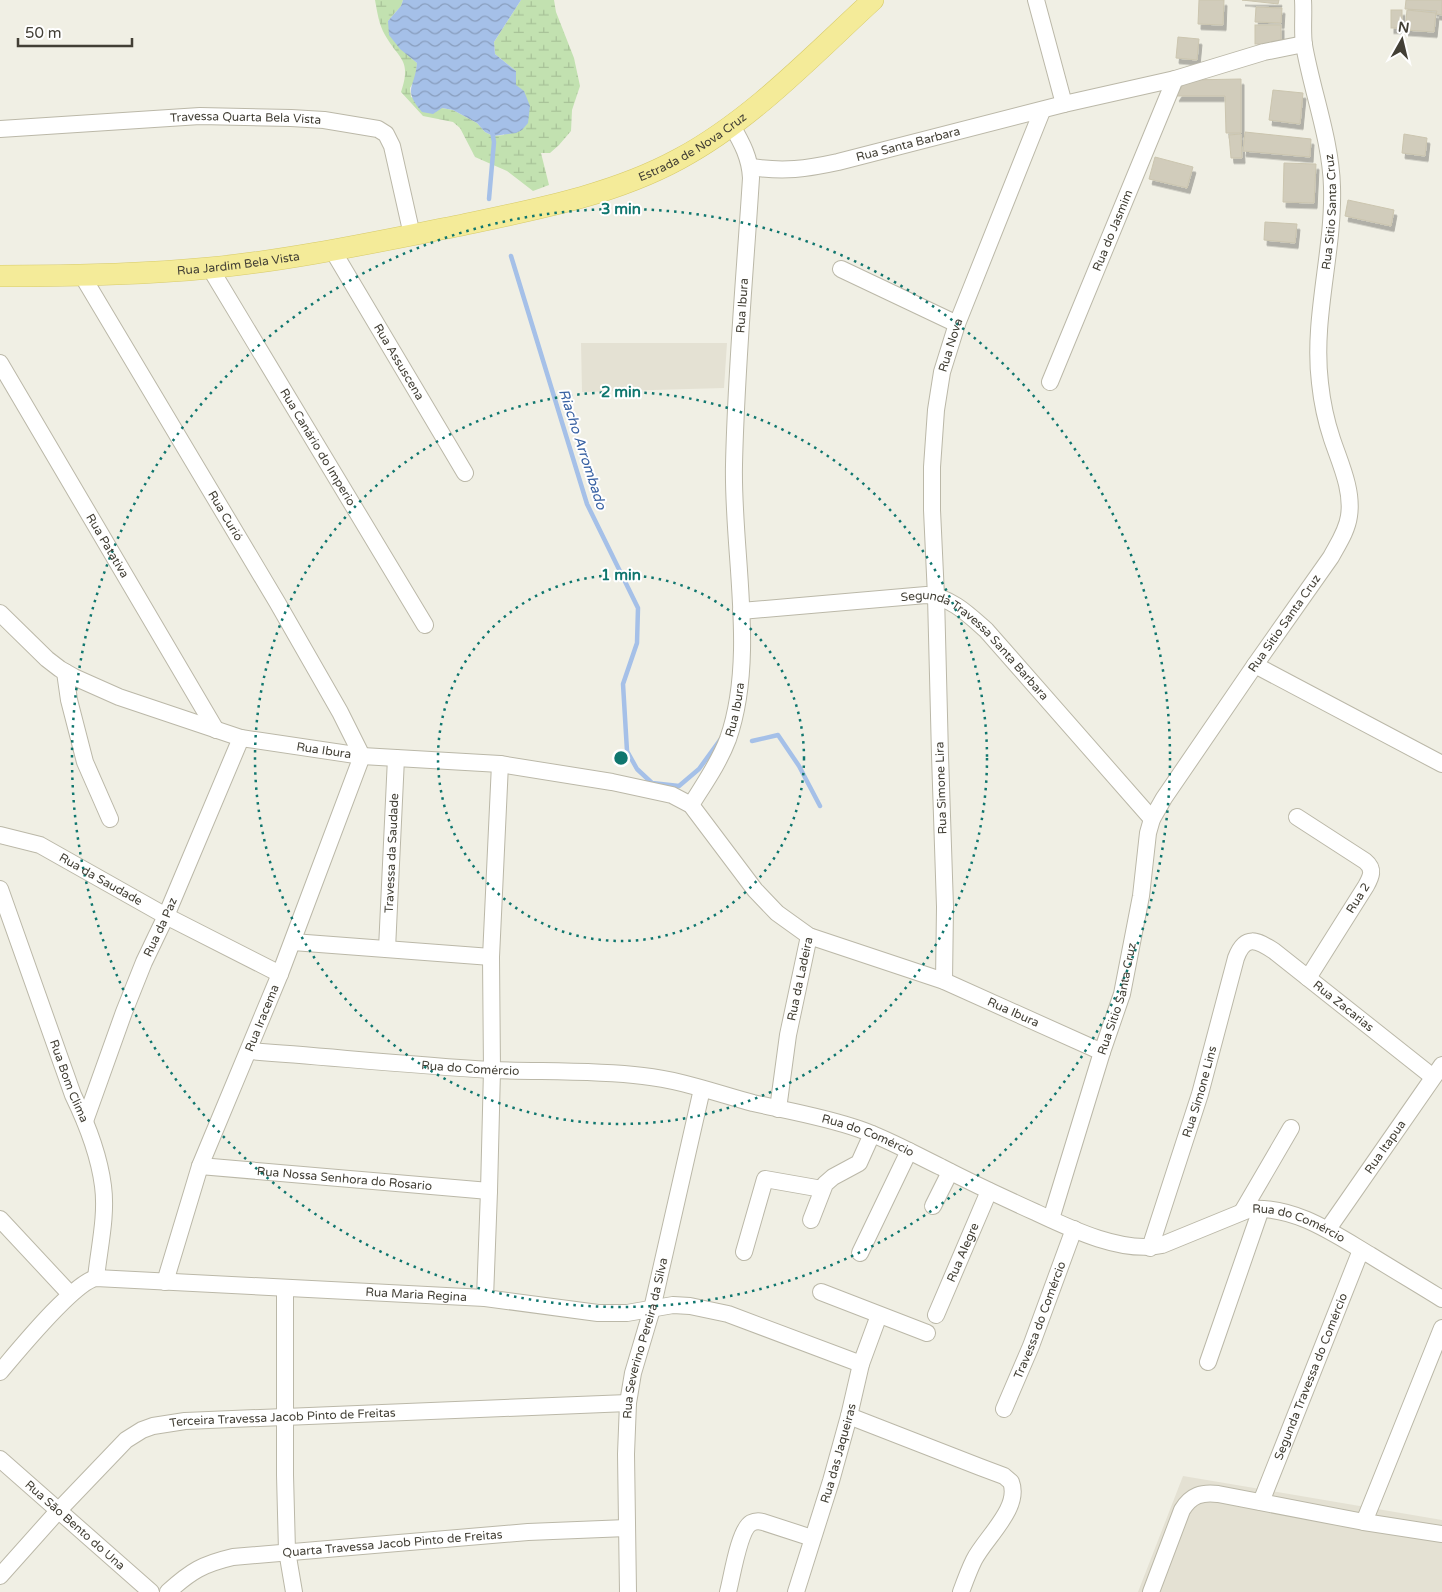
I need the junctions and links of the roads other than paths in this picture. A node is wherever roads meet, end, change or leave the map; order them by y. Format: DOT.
graph roads {
  1 [pos="874,0"];
  2 [pos="1036,0"];
  3 [pos="1303,0"];
  4 [pos="1304,44"];
  5 [pos="1175,79"];
  6 [pos="1064,104"];
  7 [pos="1042,111"];
  8 [pos="732,126"];
  9 [pos="0,129"];
  10 [pos="751,167"];
  11 [pos="474,222"];
  12 [pos="412,235"];
  13 [pos="333,251"];
  14 [pos="210,268"];
  15 [pos="841,269"];
  16 [pos="0,276"];
  17 [pos="83,276"];
  18 [pos="957,324"];
  19 [pos="0,363"];
  20 [pos="1050,382"];
  21 [pos="465,473"];
  22 [pos="936,596"];
  23 [pos="741,611"];
  24 [pos="0,613"];
  25 [pos="425,625"];
  26 [pos="1254,665"];
  27 [pos="65,672"];
  28 [pos="216,730"];
  29 [pos="241,738"];
  30 [pos="362,756"];
  31 [pos="396,758"];
  32 [pos="500,764"];
  33 [pos="1442,764"];
  34 [pos="691,805"];
  35 [pos="1296,817"];
  36 [pos="110,819"];
  37 [pos="1152,819"];
  38 [pos="0,835"];
  39 [pos="0,889"];
  40 [pos="166,916"];
  41 [pos="809,936"];
  42 [pos="1250,941"];
  43 [pos="293,942"];
  44 [pos="387,949"];
  45 [pos="491,957"];
  46 [pos="280,974"];
  47 [pos="1308,978"];
  48 [pos="944,981"];
  49 [pos="249,1051"];
  50 [pos="1102,1052"];
  51 [pos="492,1070"];
  52 [pos="1437,1071"];
  53 [pos="702,1089"];
  54 [pos="778,1109"];
  55 [pos="86,1121"];
  56 [pos="1291,1128"];
  57 [pos="872,1134"];
  58 [pos="909,1151"];
  59 [pos="200,1166"];
  60 [pos="950,1172"];
  61 [pos="822,1189"];
  62 [pos="490,1191"];
  63 [pos="989,1191"];
  64 [pos="933,1206"];
  65 [pos="1261,1208"];
  66 [pos="1242,1212"];
  67 [pos="1051,1219"];
  68 [pos="0,1220"];
  69 [pos="811,1220"];
  70 [pos="1328,1229"];
  71 [pos="1074,1230"];
  72 [pos="1150,1248"];
  73 [pos="1361,1250"];
  74 [pos="744,1252"];
  75 [pos="860,1253"];
  76 [pos="96,1278"];
  77 [pos="165,1282"];
  78 [pos="285,1288"];
  79 [pos="821,1292"];
  80 [pos="70,1294"];
  81 [pos="485,1298"];
  82 [pos="1442,1299"];
  83 [pos="652,1309"];
  84 [pos="879,1315"];
  85 [pos="936,1315"];
  86 [pos="1442,1328"];
  87 [pos="927,1333"];
  88 [pos="1208,1362"];
  89 [pos="861,1364"];
  90 [pos="0,1372"];
  91 [pos="628,1402"];
  92 [pos="1004,1409"];
  93 [pos="849,1416"];
  94 [pos="284,1418"];
  95 [pos="0,1459"];
  96 [pos="1261,1502"];
  97 [pos="58,1511"];
  98 [pos="1364,1522"];
  99 [pos="627,1528"];
  100 [pos="1442,1534"];
  101 [pos="812,1538"];
  102 [pos="287,1551"];
  103 [pos="0,1576"];
  104 [pos="151,1592"];
  105 [pos="168,1592"];
  106 [pos="294,1592"];
  107 [pos="628,1592"];
  108 [pos="728,1592"];
  109 [pos="796,1592"];
  110 [pos="961,1592"];
  111 [pos="1151,1592"];
  1 -- 8 [label="main road, Estrada de Nova Cruz"];
  2 -- 6 [label="street"];
  3 -- 4 [label="street, Rua Sitio Santa Cruz"];
  4 -- 5 [label="street, Rua Santa Barbara"];
  4 -- 26 [label="street, Rua Sitio Santa Cruz"];
  5 -- 6 [label="street, Rua Santa Barbara"];
  5 -- 20 [label="street, Rua do Jasmim"];
  6 -- 7 [label="street, Rua Santa Barbara"];
  7 -- 10 [label="street, Rua Santa Barbara"];
  7 -- 18 [label="street, Rua Nova"];
  8 -- 10 [label="street, Rua Ibura"];
  8 -- 11 [label="main road, Estrada de Nova Cruz"];
  9 -- 12 [label="street, Travessa Quarta Bela Vista"];
  10 -- 23 [label="street, Rua Ibura"];
  11 -- 12 [label="main road, Rua Jardim Bela Vista"];
  12 -- 13 [label="main road, Rua Jardim Bela Vista"];
  13 -- 14 [label="main road, Rua Jardim Bela Vista"];
  13 -- 21 [label="street, Rua Assuscena"];
  14 -- 17 [label="main road, Rua Jardim Bela Vista"];
  14 -- 25 [label="street, Rua Canário do Imperio"];
  15 -- 18 [label="street"];
  16 -- 17 [label="main road, Rua Jardim Bela Vista"];
  17 -- 30 [label="street, Rua Curió"];
  18 -- 22 [label="street, Rua Nova"];
  19 -- 28 [label="street, Rua Patativa"];
  22 -- 23 [label="street, Segunda Travessa Santa Barbara"];
  22 -- 37 [label="street, Segunda Travessa Santa Barbara"];
  22 -- 48 [label="street, Rua Simone Lira"];
  23 -- 34 [label="street, Rua Ibura"];
  24 -- 27 [label="street"];
  26 -- 33 [label="street"];
  26 -- 37 [label="street, Rua Sitio Santa Cruz"];
  27 -- 28 [label="street"];
  27 -- 36 [label="street"];
  28 -- 29 [label="street, Rua Ibura"];
  29 -- 30 [label="street, Rua Ibura"];
  29 -- 40 [label="street, Rua da Paz"];
  30 -- 31 [label="street, Rua Ibura"];
  30 -- 43 [label="street, Rua Iracema"];
  31 -- 32 [label="street, Rua Ibura"];
  31 -- 44 [label="street, Travessa da Saudade"];
  32 -- 34 [label="street, Rua Ibura"];
  32 -- 45 [label="street"];
  34 -- 41 [label="street, Rua da Ladeira"];
  35 -- 47 [label="street, Rua 2"];
  37 -- 50 [label="street, Rua Sitio Santa Cruz"];
  38 -- 40 [label="street, Rua da Saudade"];
  39 -- 55 [label="street, Rua Bom Clima"];
  40 -- 46 [label="street, Rua da Saudade"];
  40 -- 55 [label="street, Rua da Paz"];
  41 -- 48 [label="street, Rua Ibura"];
  41 -- 54 [label="street, Rua da Ladeira"];
  42 -- 47 [label="street, Rua Zacarias"];
  42 -- 72 [label="street, Rua Simone Lins"];
  43 -- 44 [label="street"];
  43 -- 46 [label="street, Rua Iracema"];
  44 -- 45 [label="street"];
  45 -- 51 [label="street"];
  46 -- 49 [label="street, Rua Iracema"];
  47 -- 52 [label="street, Rua Zacarias"];
  48 -- 50 [label="street, Rua Ibura"];
  49 -- 51 [label="street, Rua do Comércio"];
  49 -- 59 [label="street, Rua Iracema"];
  50 -- 67 [label="street, Rua Sitio Santa Cruz"];
  51 -- 53 [label="street, Rua do Comércio"];
  51 -- 62 [label="street"];
  52 -- 70 [label="street, Rua Itapua"];
  53 -- 54 [label="street, Rua do Comércio"];
  53 -- 83 [label="street, Rua Severino Pereira da Silva"];
  54 -- 57 [label="street, Rua do Comércio"];
  55 -- 76 [label="street, Rua Bom Clima"];
  56 -- 66 [label="street"];
  57 -- 58 [label="street, Rua do Comércio"];
  57 -- 61 [label="street"];
  58 -- 60 [label="street, Rua do Comércio"];
  58 -- 75 [label="street"];
  59 -- 62 [label="street, Rua Nossa Senhora do Rosario"];
  59 -- 77 [label="street, Rua Iracema"];
  60 -- 63 [label="street, Rua do Comércio"];
  60 -- 64 [label="street"];
  61 -- 69 [label="street"];
  61 -- 74 [label="street"];
  62 -- 81 [label="street"];
  63 -- 67 [label="street, Rua do Comércio"];
  63 -- 85 [label="street, Rua Alegre"];
  65 -- 66 [label="street, Rua do Comércio"];
  65 -- 70 [label="street, Rua do Comércio"];
  65 -- 88 [label="street"];
  66 -- 72 [label="street, Rua do Comércio"];
  67 -- 71 [label="street, Rua do Comércio"];
  68 -- 80 [label="street"];
  70 -- 73 [label="street, Rua do Comércio"];
  71 -- 72 [label="street, Rua do Comércio"];
  71 -- 92 [label="street, Travessa do Comércio"];
  73 -- 82 [label="street, Rua do Comércio"];
  73 -- 96 [label="street, Segunda Travessa do Comércio"];
  76 -- 77 [label="street, Rua Maria Regina"];
  76 -- 80 [label="street"];
  77 -- 78 [label="street, Rua Maria Regina"];
  78 -- 81 [label="street, Rua Maria Regina"];
  78 -- 94 [label="street"];
  79 -- 84 [label="street"];
  80 -- 90 [label="street"];
  81 -- 83 [label="street, Rua Maria Regina"];
  83 -- 89 [label="street, Rua Maria Regina"];
  83 -- 91 [label="street, Rua Severino Pereira da Silva"];
  84 -- 87 [label="street"];
  84 -- 89 [label="street, Rua das Jaqueiras"];
  86 -- 98 [label="street"];
  89 -- 93 [label="street, Rua das Jaqueiras"];
  91 -- 94 [label="street, Terceira Travessa Jacob Pinto de Freitas"];
  91 -- 99 [label="street, Rua Severino Pereira da Silva"];
  93 -- 101 [label="street, Rua das Jaqueiras"];
  93 -- 110 [label="street"];
  94 -- 97 [label="street, Terceira Travessa Jacob Pinto de Freitas"];
  94 -- 102 [label="street"];
  95 -- 97 [label="street, Rua São Bento do Una"];
  96 -- 98 [label="street"];
  96 -- 111 [label="street"];
  97 -- 103 [label="street, Terceira Travessa Jacob Pinto de Freitas"];
  97 -- 104 [label="street, Rua São Bento do Una"];
  98 -- 100 [label="street"];
  99 -- 102 [label="street, Quarta Travessa Jacob Pinto de Freitas"];
  99 -- 107 [label="street, Rua Severino Pereira da Silva"];
  101 -- 108 [label="street"];
  101 -- 109 [label="street, Rua das Jaqueiras"];
  102 -- 105 [label="street, Quarta Travessa Jacob Pinto de Freitas"];
  102 -- 106 [label="street"];
}
